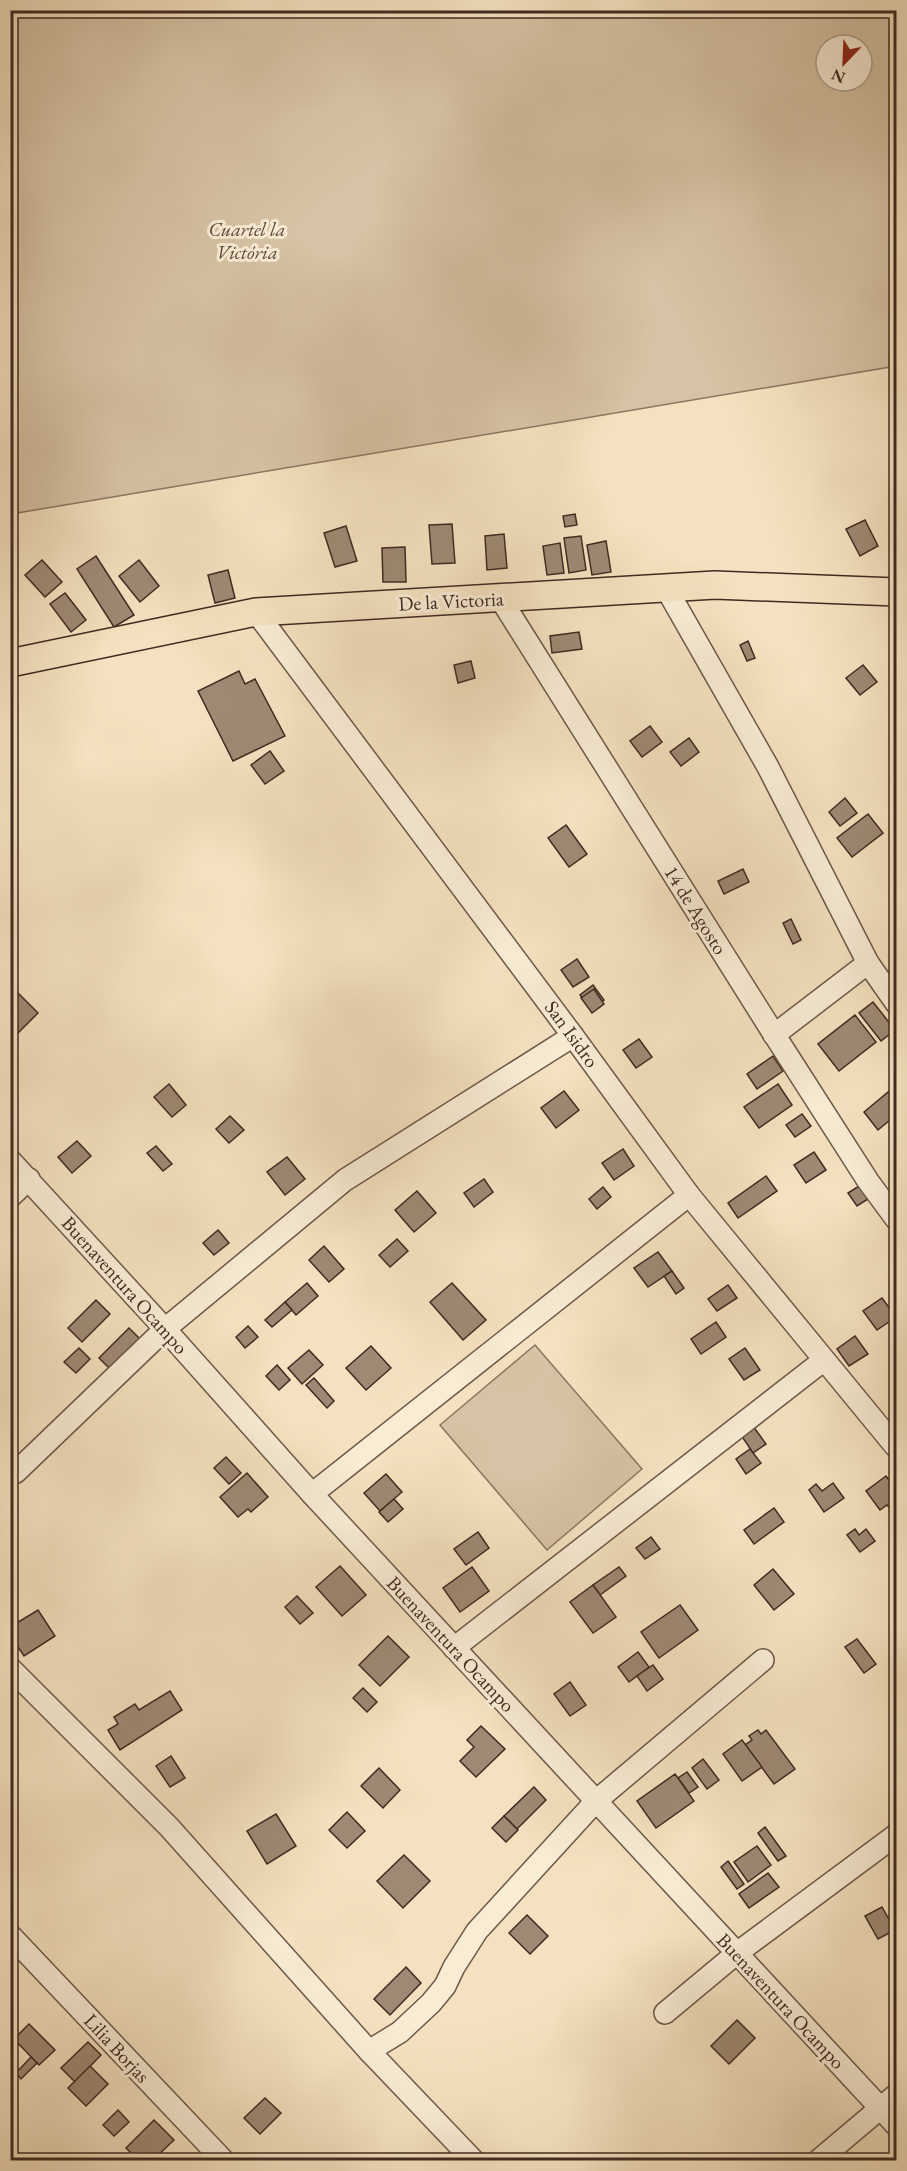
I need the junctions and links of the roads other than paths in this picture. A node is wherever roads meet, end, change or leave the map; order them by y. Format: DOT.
graph roads {
  1 [pos="666,588"];
  2 [pos="897,592"];
  3 [pos="500,598"];
  4 [pos="256,612"];
  5 [pos="10,663"];
  6 [pos="868,963"];
  7 [pos="897,1003"];
  8 [pos="774,1035"];
  9 [pos="573,1036"];
  10 [pos="10,1160"];
  11 [pos="29,1179"];
  12 [pos="689,1195"];
  13 [pos="10,1197"];
  14 [pos="897,1218"];
  15 [pos="165,1329"];
  16 [pos="824,1360"];
  17 [pos="897,1447"];
  18 [pos="16,1472"];
  19 [pos="312,1494"];
  20 [pos="454,1648"];
  21 [pos="763,1660"];
  22 [pos="10,1668"];
  23 [pos="596,1801"];
  24 [pos="897,1835"];
  25 [pos="10,1935"];
  26 [pos="737,1953"];
  27 [pos="665,2013"];
  28 [pos="369,2051"];
  29 [pos="889,2101"];
  30 [pos="897,2125"];
  31 [pos="223,2160"];
  32 [pos="473,2160"];
  33 [pos="819,2160"];
  1 -- 2 [label="main road, De la Victoria"];
  1 -- 3 [label="main road, De la Victoria"];
  1 -- 6 [label="street"];
  3 -- 4 [label="main road, De la Victoria"];
  3 -- 8 [label="street, 14 de Agosto"];
  4 -- 5 [label="main road, De la Victoria"];
  4 -- 9 [label="street, San Isidro"];
  6 -- 7 [label="street"];
  6 -- 8 [label="street"];
  8 -- 14 [label="street, 14 de Agosto"];
  9 -- 12 [label="street, San Isidro"];
  9 -- 15 [label="street"];
  10 -- 11 [label="street, Buenaventura Ocampo"];
  11 -- 13 [label="street"];
  11 -- 15 [label="street, Buenaventura Ocampo"];
  12 -- 16 [label="street, San Isidro"];
  12 -- 19 [label="street"];
  15 -- 18 [label="street"];
  15 -- 19 [label="street, Buenaventura Ocampo"];
  16 -- 17 [label="street, San Isidro"];
  16 -- 20 [label="street"];
  19 -- 20 [label="street, Buenaventura Ocampo"];
  20 -- 23 [label="street, Buenaventura Ocampo"];
  21 -- 23 [label="street"];
  22 -- 28 [label="street"];
  23 -- 26 [label="street, Buenaventura Ocampo"];
  23 -- 28 [label="street"];
  24 -- 26 [label="street"];
  25 -- 31 [label="street, Lilia Borjas"];
  26 -- 27 [label="street"];
  26 -- 29 [label="street, Buenaventura Ocampo"];
  28 -- 32 [label="street"];
  29 -- 30 [label="street, Buenaventura Ocampo"];
  29 -- 33 [label="street"];
}
